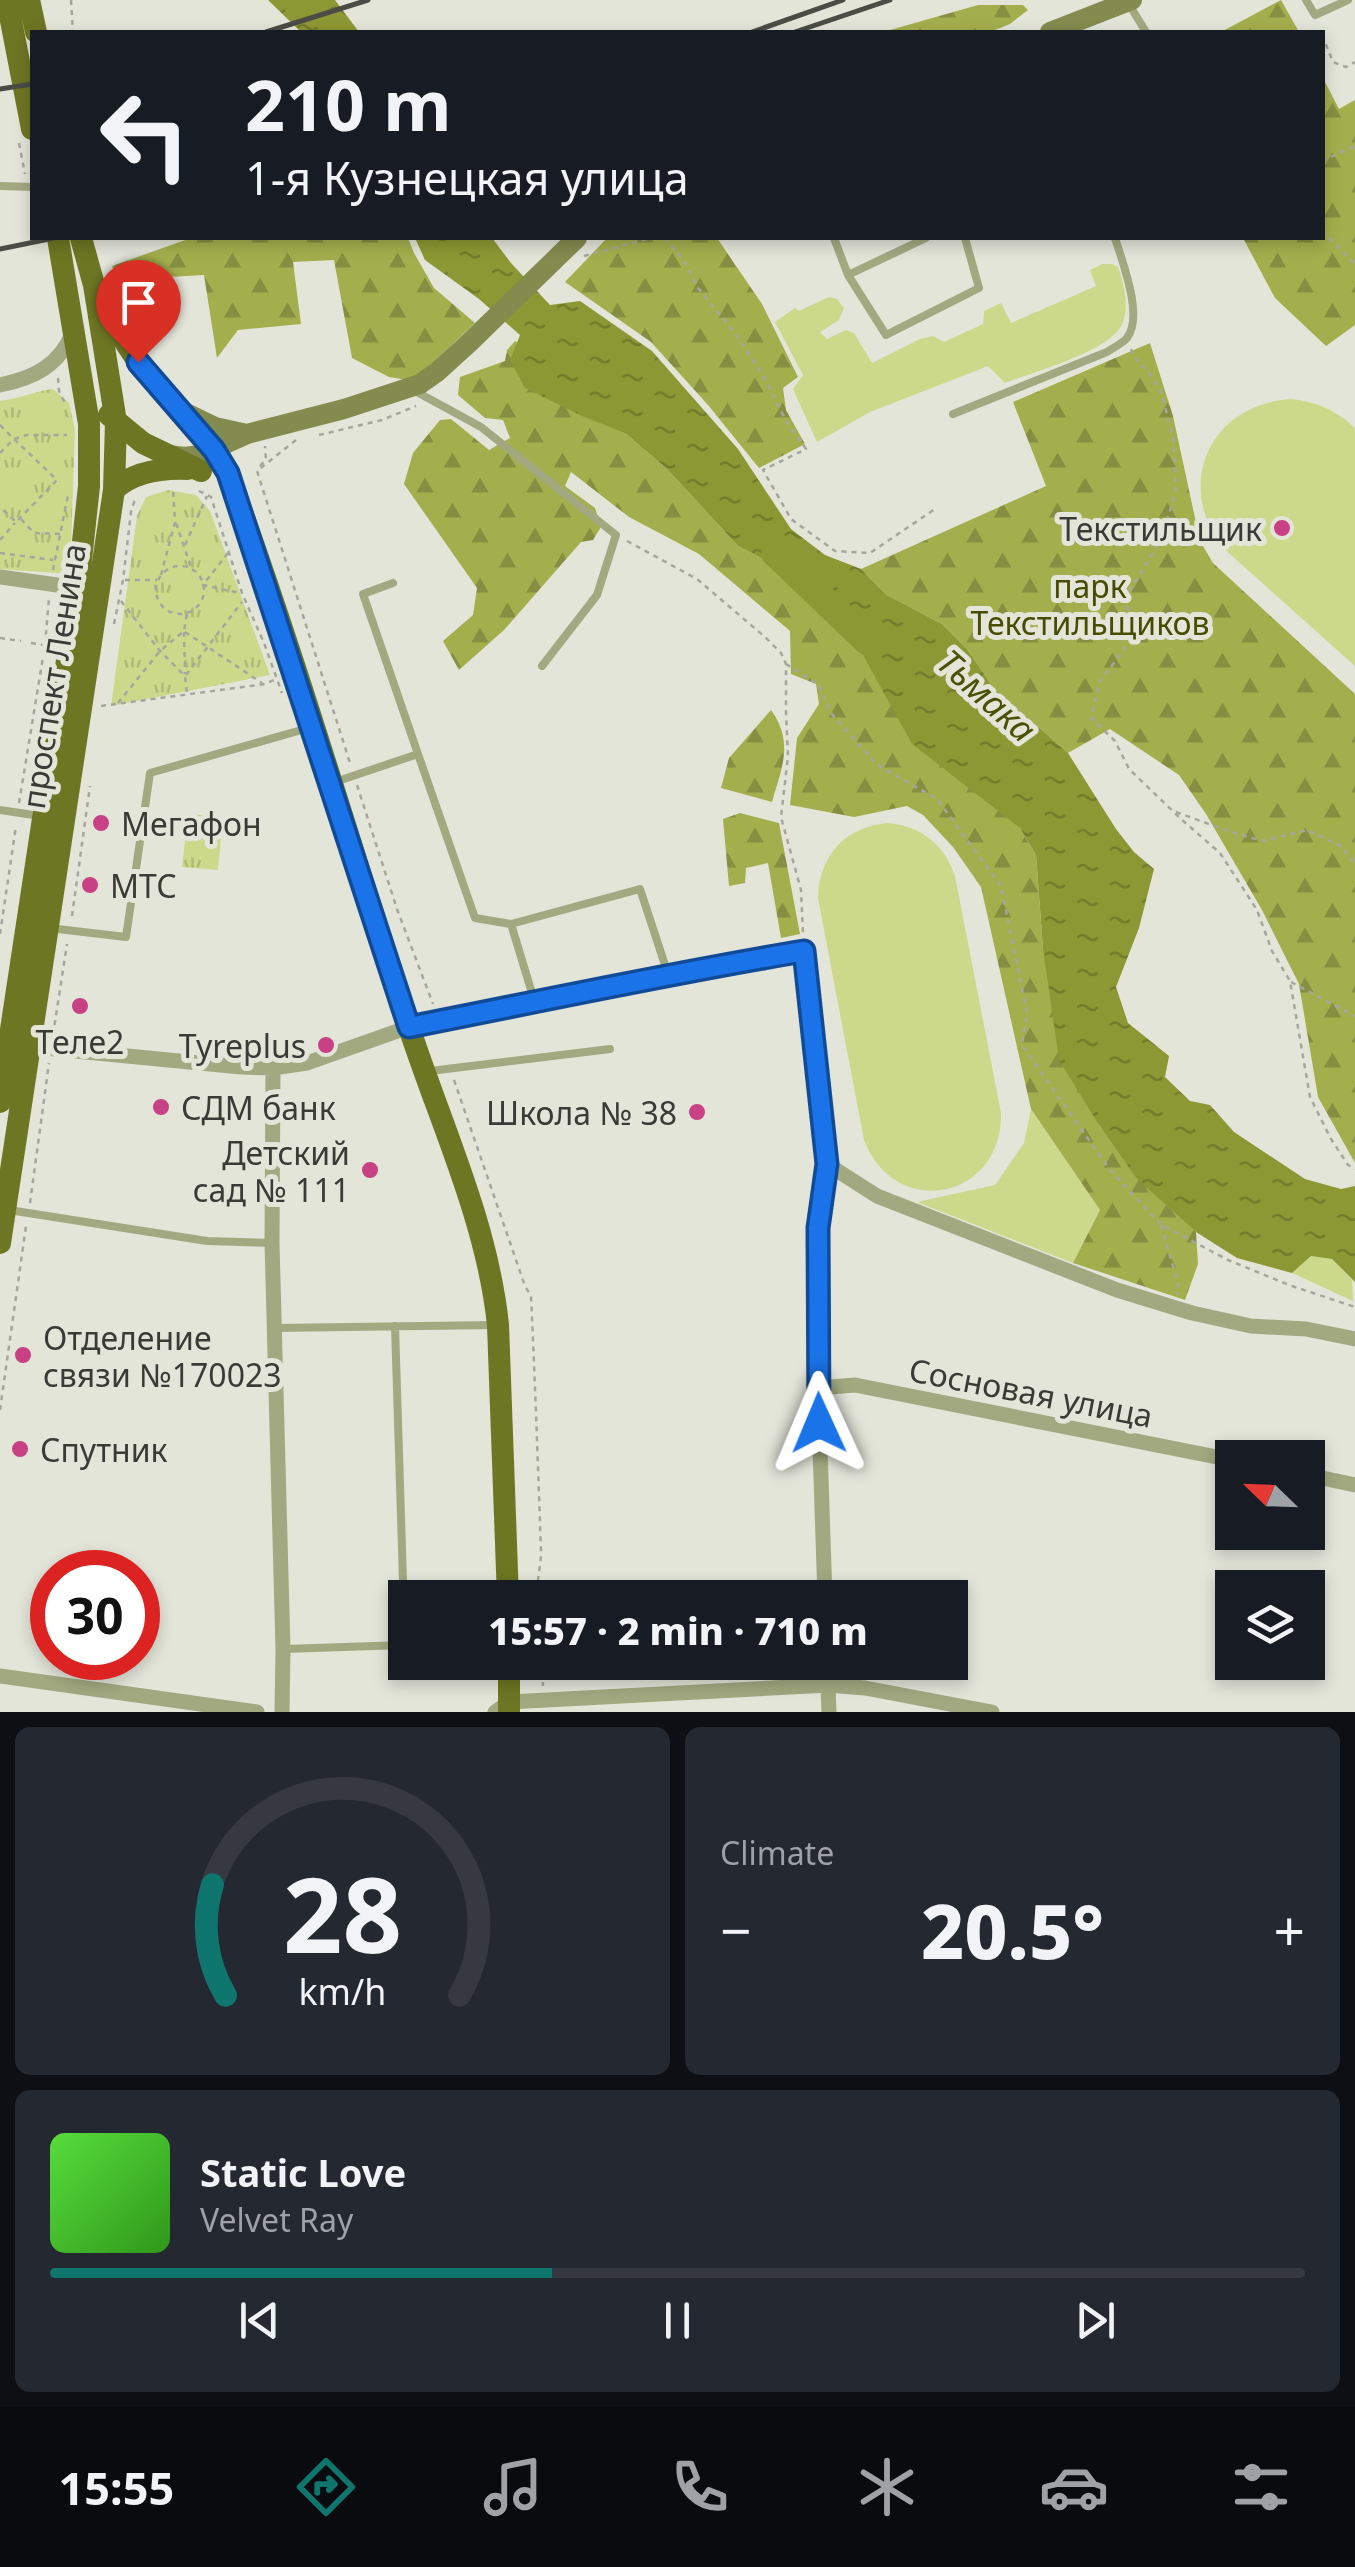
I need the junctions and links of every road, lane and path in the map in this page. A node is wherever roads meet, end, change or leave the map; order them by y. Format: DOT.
graph roads {
  1 [pos="6,0"];
  2 [pos="28,0"];
  3 [pos="71,0"];
  4 [pos="1306,0"];
  5 [pos="1348,0"];
  6 [pos="1130,1"];
  7 [pos="1095,7"];
  8 [pos="36,30"];
  9 [pos="73,30"];
  10 [pos="1054,30"];
  11 [pos="1145,30"];
  12 [pos="1325,42"];
  13 [pos="1355,62"];
  14 [pos="30,119"];
  15 [pos="1355,146"];
  16 [pos="1325,159"];
  17 [pos="0,186"];
  18 [pos="30,187"];
  19 [pos="1325,234"];
  20 [pos="58,240"];
  21 [pos="82,240"];
  22 [pos="634,240"];
  23 [pos="666,240"];
  24 [pos="835,240"];
  25 [pos="922,240"];
  26 [pos="967,240"];
  27 [pos="1115,240"];
  28 [pos="580,247"];
  29 [pos="1355,264"];
  30 [pos="848,276"];
  31 [pos="94,285"];
  32 [pos="74,328"];
  33 [pos="1126,339"];
  34 [pos="56,360"];
  35 [pos="82,375"];
  36 [pos="0,385"];
  37 [pos="420,394"];
  38 [pos="66,406"];
  39 [pos="175,406"];
  40 [pos="954,414"];
  41 [pos="116,422"];
  42 [pos="0,425"];
  43 [pos="256,433"];
  44 [pos="72,435"];
  45 [pos="310,437"];
  46 [pos="14,439"];
  47 [pos="296,440"];
  48 [pos="214,450"];
  49 [pos="161,452"];
  50 [pos="0,453"];
  51 [pos="257,471"];
  52 [pos="196,479"];
  53 [pos="70,481"];
  54 [pos="172,483"];
  55 [pos="232,486"];
  56 [pos="129,487"];
  57 [pos="208,495"];
  58 [pos="0,507"];
  59 [pos="936,509"];
  60 [pos="18,520"];
  61 [pos="175,522"];
  62 [pos="61,534"];
  63 [pos="616,535"];
  64 [pos="0,540"];
  65 [pos="185,545"];
  66 [pos="229,552"];
  67 [pos="0,553"];
  68 [pos="55,560"];
  69 [pos="191,569"];
  70 [pos="0,577"];
  71 [pos="160,578"];
  72 [pos="123,580"];
  73 [pos="393,583"];
  74 [pos="51,584"];
  75 [pos="204,584"];
  76 [pos="78,588"];
  77 [pos="242,593"];
  78 [pos="244,599"];
  79 [pos="120,600"];
  80 [pos="187,613"];
  81 [pos="184,631"];
  82 [pos="112,634"];
  83 [pos="0,638"];
  84 [pos="21,641"];
  85 [pos="31,643"];
  86 [pos="45,645"];
  87 [pos="208,646"];
  88 [pos="160,651"];
  89 [pos="786,664"];
  90 [pos="542,666"];
  91 [pos="186,676"];
  92 [pos="276,678"];
  93 [pos="264,684"];
  94 [pos="188,695"];
  95 [pos="286,702"];
  96 [pos="118,704"];
  97 [pos="100,706"];
  98 [pos="312,727"];
  99 [pos="418,754"];
  100 [pos="354,777"];
  101 [pos="90,782"];
  102 [pos="330,783"];
  103 [pos="0,810"];
  104 [pos="1171,810"];
  105 [pos="18,812"];
  106 [pos="42,816"];
  107 [pos="1355,864"];
  108 [pos="511,924"];
  109 [pos="59,929"];
  110 [pos="0,934"];
  111 [pos="804,951"];
  112 [pos="668,974"];
  113 [pos="1290,981"];
  114 [pos="535,1003"];
  115 [pos="1355,1016"];
  116 [pos="56,1018"];
  117 [pos="439,1021"];
  118 [pos="409,1027"];
  119 [pos="13,1044"];
  120 [pos="610,1048"];
  121 [pos="272,1068"];
  122 [pos="450,1069"];
  123 [pos="425,1072"];
  124 [pos="47,1074"];
  125 [pos="0,1102"];
  126 [pos="827,1164"];
  127 [pos="1355,1168"];
  128 [pos="17,1210"];
  129 [pos="1160,1224"];
  130 [pos="0,1243"];
  131 [pos="272,1243"];
  132 [pos="1355,1306"];
  133 [pos="1186,1312"];
  134 [pos="498,1325"];
  135 [pos="394,1326"];
  136 [pos="275,1328"];
  137 [pos="1355,1338"];
  138 [pos="818,1388"];
  139 [pos="0,1410"];
  140 [pos="1215,1457"];
  141 [pos="1325,1479"];
  142 [pos="1355,1485"];
  143 [pos="403,1580"];
  144 [pos="507,1580"];
  145 [pos="539,1580"];
  146 [pos="824,1580"];
  147 [pos="388,1645"];
  148 [pos="283,1650"];
  149 [pos="0,1676"];
  150 [pos="508,1680"];
  151 [pos="828,1680"];
  152 [pos="828,1685"];
  153 [pos="505,1709"];
  154 [pos="257,1712"];
  155 [pos="282,1712"];
  156 [pos="828,1712"];
  157 [pos="992,1712"];
  1 -- 14 [label="main road"];
  2 -- 8 [label="main road"];
  3 -- 9 [label="path"];
  4 -- 5 [label="lane"];
  6 -- 7 [label="main road"];
  6 -- 11 [label="lane"];
  7 -- 10 [label="main road"];
  12 -- 13 [label="path"];
  15 -- 16 [label="path"];
  17 -- 18 [label="lane"];
  19 -- 29 [label="path"];
  20 -- 32 [label="main road, проспект Ленина"];
  21 -- 31 [label="main road, проспект Ленина"];
  22 -- 28 [label="path"];
  23 -- 59 [label="path"];
  24 -- 30 [label="lane"];
  25 -- 30 [label="lane"];
  26 -- 30 [label="lane"];
  27 -- 33 [label="lane"];
  28 -- 37 [label="main road"];
  31 -- 39 [label="main road"];
  31 -- 41 [label="main road, проспект Ленина"];
  32 -- 34 [label="street"];
  32 -- 35 [label="main road, проспект Ленина"];
  33 -- 40 [label="lane"];
  33 -- 104 [label="path"];
  34 -- 36 [label="street"];
  34 -- 38 [label="path"];
  35 -- 41 [label="main road"];
  35 -- 76 [label="main road, проспект Ленина"];
  37 -- 43 [label="main road"];
  37 -- 45 [label="path"];
  37 -- 63 [label="lane"];
  39 -- 43 [label="main road"];
  39 -- 48 [label="main road"];
  41 -- 49 [label="main road"];
  41 -- 56 [label="main road, проспект Ленина"];
  42 -- 46 [label="path"];
  43 -- 48 [label="main road"];
  43 -- 51 [label="path"];
  43 -- 55 [label="main road"];
  44 -- 46 [label="path"];
  46 -- 50 [label="path"];
  46 -- 60 [label="path"];
  47 -- 51 [label="path"];
  48 -- 49 [label="main road"];
  48 -- 55 [label="main road"];
  49 -- 52 [label="main road"];
  49 -- 56 [label="main road"];
  51 -- 100 [label="path"];
  52 -- 55 [label="main road"];
  52 -- 56 [label="main road"];
  52 -- 57 [label="path"];
  53 -- 62 [label="path"];
  54 -- 61 [label="path"];
  55 -- 98 [label="main road"];
  56 -- 72 [label="path"];
  56 -- 109 [label="main road, проспект Ленина"];
  57 -- 65 [label="path"];
  57 -- 66 [label="path"];
  58 -- 60 [label="path"];
  60 -- 62 [label="path"];
  60 -- 64 [label="path"];
  61 -- 65 [label="path"];
  61 -- 71 [label="path"];
  62 -- 68 [label="path"];
  63 -- 89 [label="path"];
  63 -- 90 [label="lane"];
  65 -- 69 [label="path"];
  66 -- 75 [label="path"];
  66 -- 77 [label="path"];
  67 -- 68 [label="path"];
  68 -- 74 [label="path"];
  69 -- 71 [label="path"];
  69 -- 75 [label="path"];
  70 -- 74 [label="street"];
  71 -- 72 [label="path"];
  71 -- 80 [label="path"];
  72 -- 79 [label="path"];
  73 -- 99 [label="lane"];
  74 -- 76 [label="street"];
  74 -- 86 [label="path"];
  75 -- 77 [label="path"];
  75 -- 80 [label="path"];
  76 -- 106 [label="main road, проспект Ленина"];
  77 -- 78 [label="path"];
  78 -- 87 [label="path"];
  78 -- 92 [label="path"];
  79 -- 82 [label="path"];
  79 -- 88 [label="path"];
  80 -- 81 [label="path"];
  81 -- 87 [label="path"];
  81 -- 88 [label="path"];
  81 -- 91 [label="path"];
  83 -- 84 [label="path"];
  85 -- 86 [label="path"];
  86 -- 105 [label="path"];
  87 -- 91 [label="path"];
  87 -- 93 [label="path"];
  88 -- 91 [label="path"];
  88 -- 96 [label="path"];
  89 -- 111 [label="path"];
  89 -- 129 [label="path"];
  91 -- 94 [label="path"];
  92 -- 93 [label="path"];
  92 -- 95 [label="path"];
  93 -- 94 [label="path"];
  94 -- 96 [label="path"];
  96 -- 97 [label="path"];
  98 -- 102 [label="main road"];
  98 -- 109 [label="lane"];
  99 -- 100 [label="lane"];
  99 -- 108 [label="lane"];
  100 -- 102 [label="lane"];
  100 -- 117 [label="path"];
  101 -- 109 [label="path"];
  102 -- 118 [label="main road"];
  103 -- 105 [label="lane"];
  104 -- 107 [label="path"];
  104 -- 113 [label="path"];
  105 -- 106 [label="lane"];
  105 -- 110 [label="path"];
  106 -- 119 [label="main road, проспект Ленина"];
  108 -- 112 [label="lane"];
  108 -- 114 [label="lane"];
  109 -- 116 [label="path"];
  109 -- 119 [label="main road, проспект Ленина"];
  111 -- 112 [label="street"];
  111 -- 126 [label="street"];
  112 -- 114 [label="street"];
  113 -- 115 [label="path"];
  113 -- 127 [label="path"];
  114 -- 117 [label="street"];
  117 -- 118 [label="street"];
  118 -- 121 [label="street"];
  118 -- 123 [label="main road"];
  119 -- 121 [label="street"];
  119 -- 125 [label="main road, проспект Ленина"];
  119 -- 128 [label="main road, проспект Ленина"];
  120 -- 122 [label="lane"];
  121 -- 131 [label="street"];
  122 -- 123 [label="lane"];
  122 -- 145 [label="path"];
  123 -- 134 [label="main road"];
  124 -- 128 [label="path"];
  126 -- 133 [label="street"];
  126 -- 138 [label="street"];
  128 -- 130 [label="main road, проспект Ленина"];
  128 -- 131 [label="lane"];
  128 -- 139 [label="path"];
  129 -- 132 [label="path"];
  129 -- 133 [label="path"];
  131 -- 136 [label="street"];
  133 -- 137 [label="street"];
  134 -- 135 [label="lane"];
  134 -- 144 [label="main road"];
  135 -- 136 [label="lane"];
  135 -- 143 [label="lane"];
  136 -- 148 [label="street"];
  138 -- 140 [label="street, Сосновая улица"];
  138 -- 146 [label="street"];
  141 -- 142 [label="street"];
  147 -- 148 [label="lane"];
  148 -- 155 [label="street"];
  149 -- 154 [label="street"];
  150 -- 153 [label="main road"];
  151 -- 152 [label="street"];
  152 -- 153 [label="street"];
  152 -- 156 [label="street"];
  152 -- 157 [label="street"];
}
